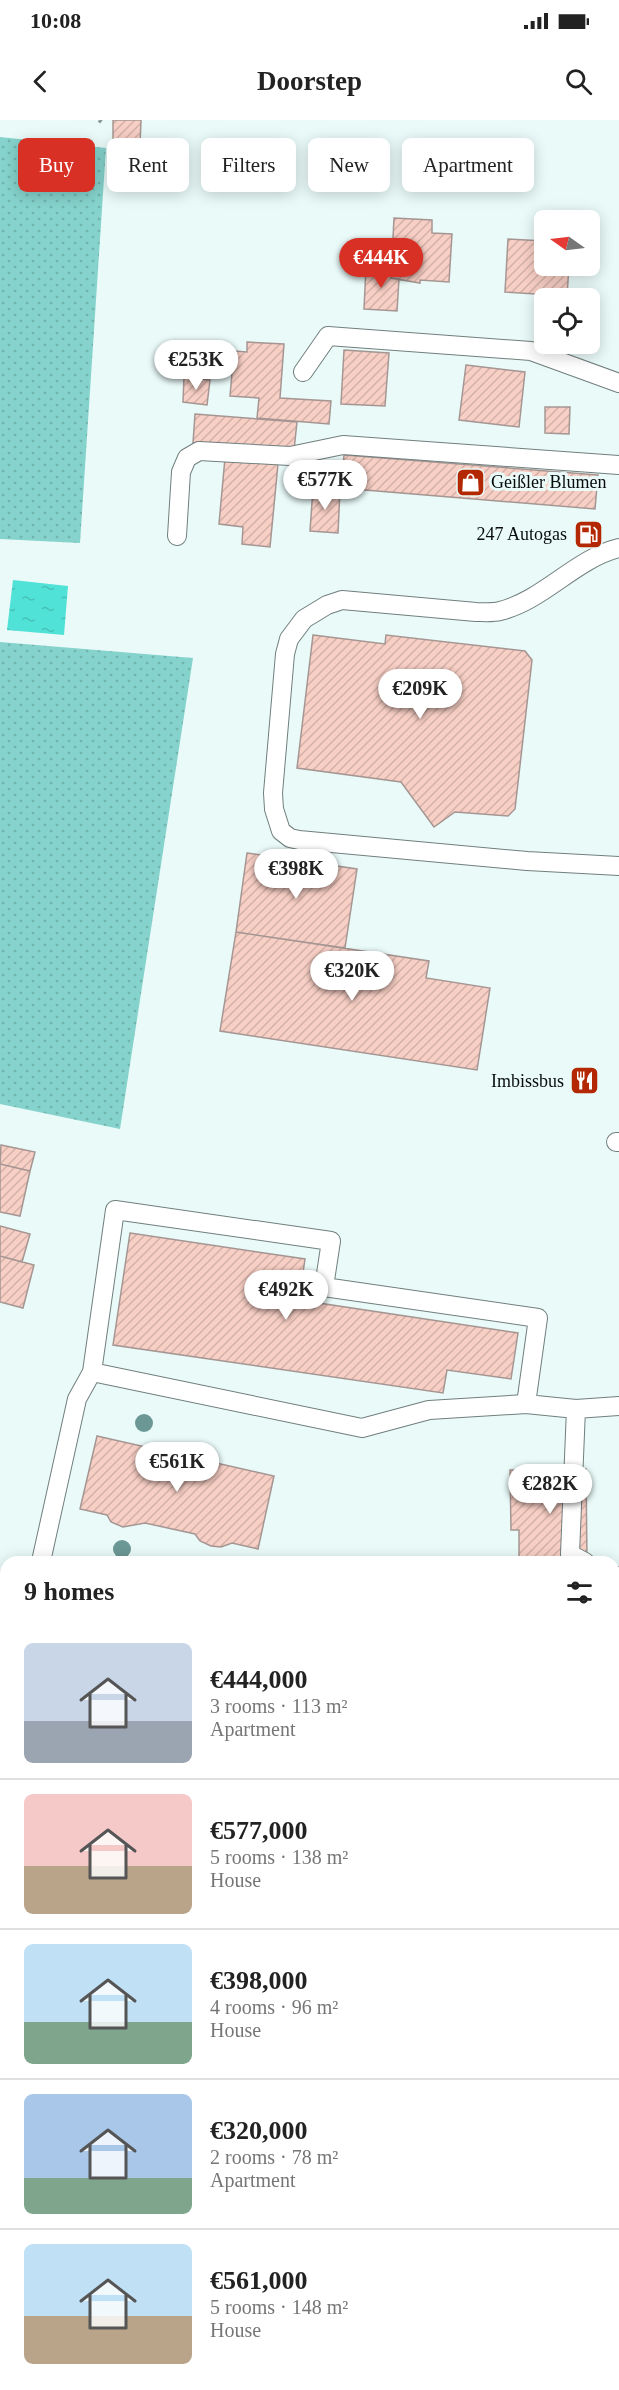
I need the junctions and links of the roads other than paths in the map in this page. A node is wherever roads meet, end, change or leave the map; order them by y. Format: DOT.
graph roads {
  1 [pos="303,372"];
  2 [pos="619,383"];
  3 [pos="619,465"];
  4 [pos="177,536"];
  5 [pos="619,548"];
  6 [pos="619,866"];
  7 [pos="92,1372"];
  8 [pos="526,1404"];
  9 [pos="619,1406"];
  10 [pos="576,1409"];
  11 [pos="42,1556"];
  12 [pos="574,1556"];
  1 -- 2 [label="lane"];
  3 -- 4 [label="lane"];
  5 -- 6 [label="lane"];
  7 -- 8 [label="lane"];
  7 -- 8 [label="lane"];
  7 -- 11 [label="lane"];
  8 -- 10 [label="lane"];
  9 -- 10 [label="lane"];
  10 -- 12 [label="lane"];
}
